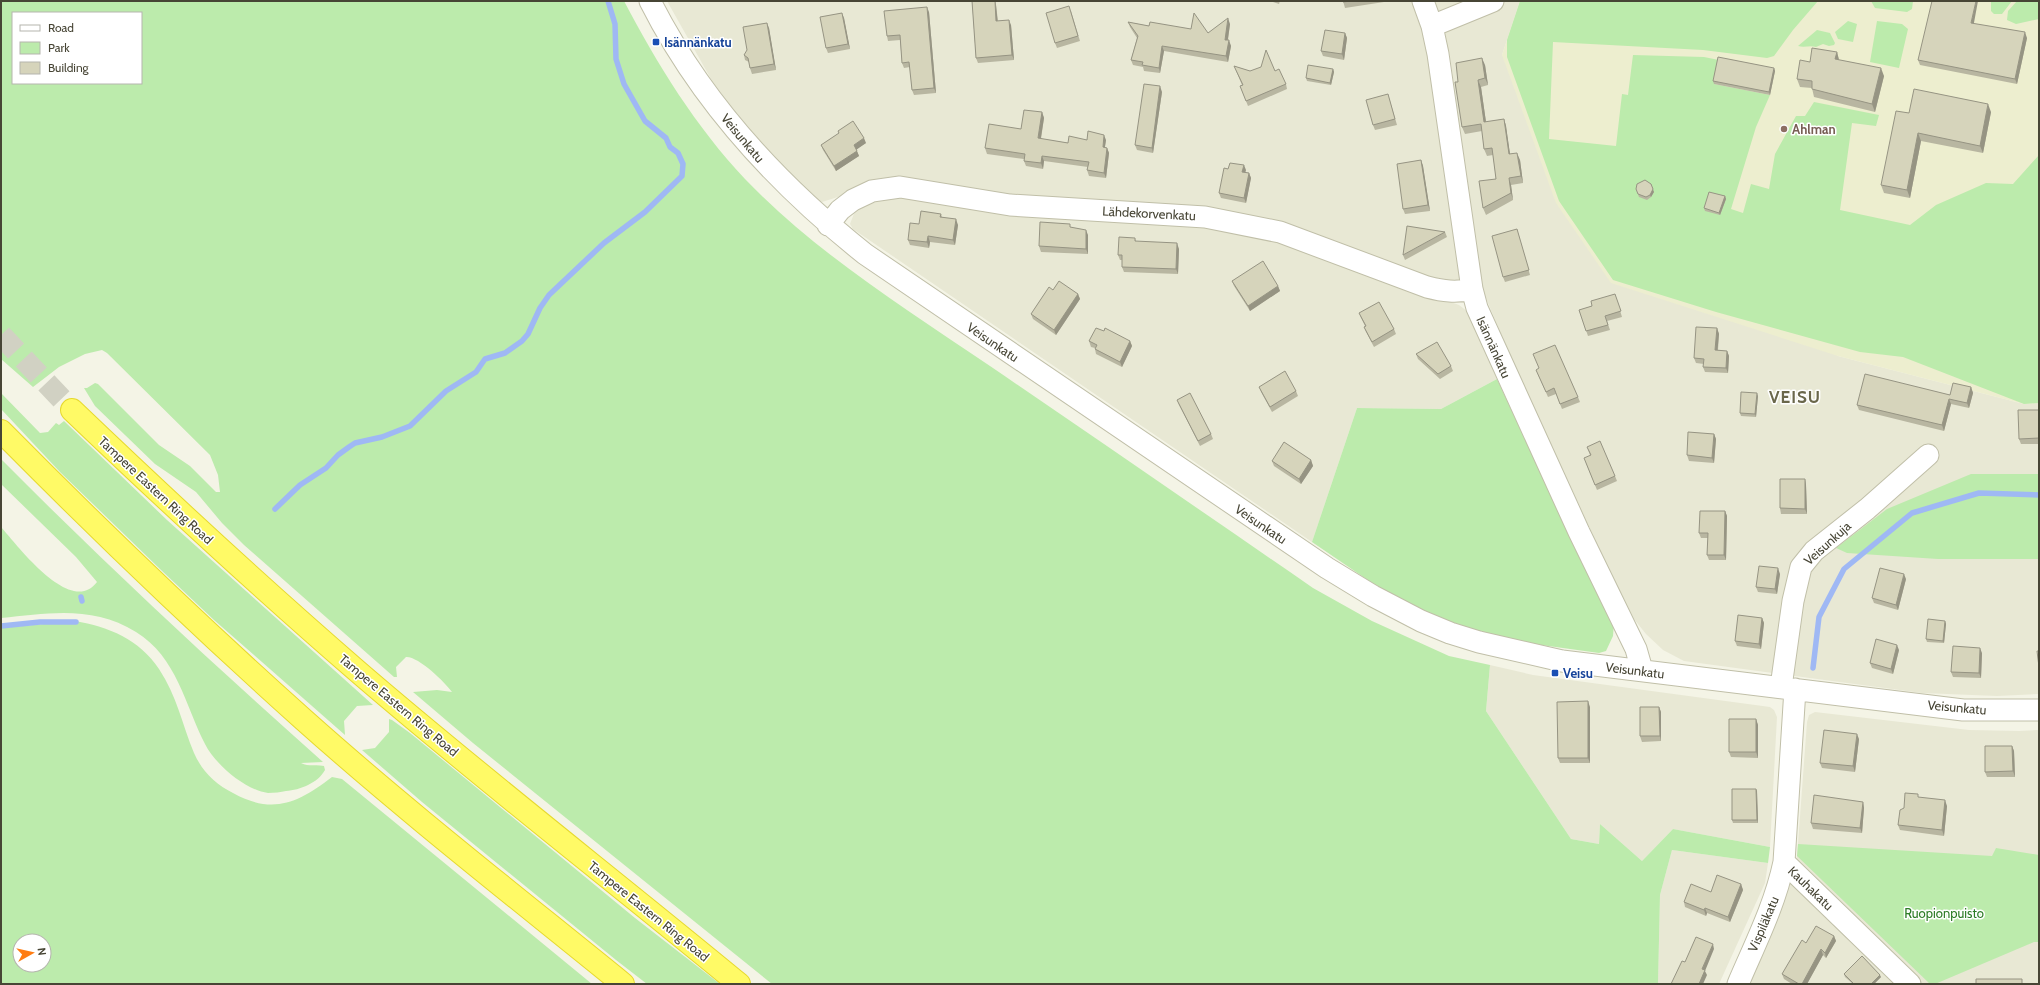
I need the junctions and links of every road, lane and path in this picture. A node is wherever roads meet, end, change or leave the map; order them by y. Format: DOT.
graph roads {
  1 [pos="650,1"];
  2 [pos="1423,1"];
  3 [pos="1493,1"];
  4 [pos="1432,26"];
  5 [pos="828,224"];
  6 [pos="1472,288"];
  7 [pos="72,410"];
  8 [pos="1,431"];
  9 [pos="1928,455"];
  10 [pos="1642,670"];
  11 [pos="1788,688"];
  12 [pos="2039,710"];
  13 [pos="1784,862"];
  14 [pos="623,984"];
  15 [pos="739,984"];
  16 [pos="1738,984"];
  17 [pos="1910,984"];
  1 -- 5 [label="street, Veisunkatu"];
  2 -- 4 [label="street, Isännänkatu"];
  3 -- 4 [label="street"];
  4 -- 6 [label="street, Isännänkatu"];
  5 -- 6 [label="street, Lähdekorvenkatu"];
  5 -- 10 [label="street, Veisunkatu"];
  6 -- 10 [label="street, Isännänkatu"];
  7 -- 15 [label="highway, Tampere Eastern Ring Road"];
  8 -- 14 [label="highway"];
  9 -- 11 [label="street, Veisunkuja"];
  10 -- 11 [label="street, Veisunkatu"];
  11 -- 12 [label="street, Veisunkatu"];
  11 -- 13 [label="street, Kauhakatu"];
  13 -- 16 [label="street, Vispiläkatu"];
  13 -- 17 [label="street, Kauhakatu"];
}
